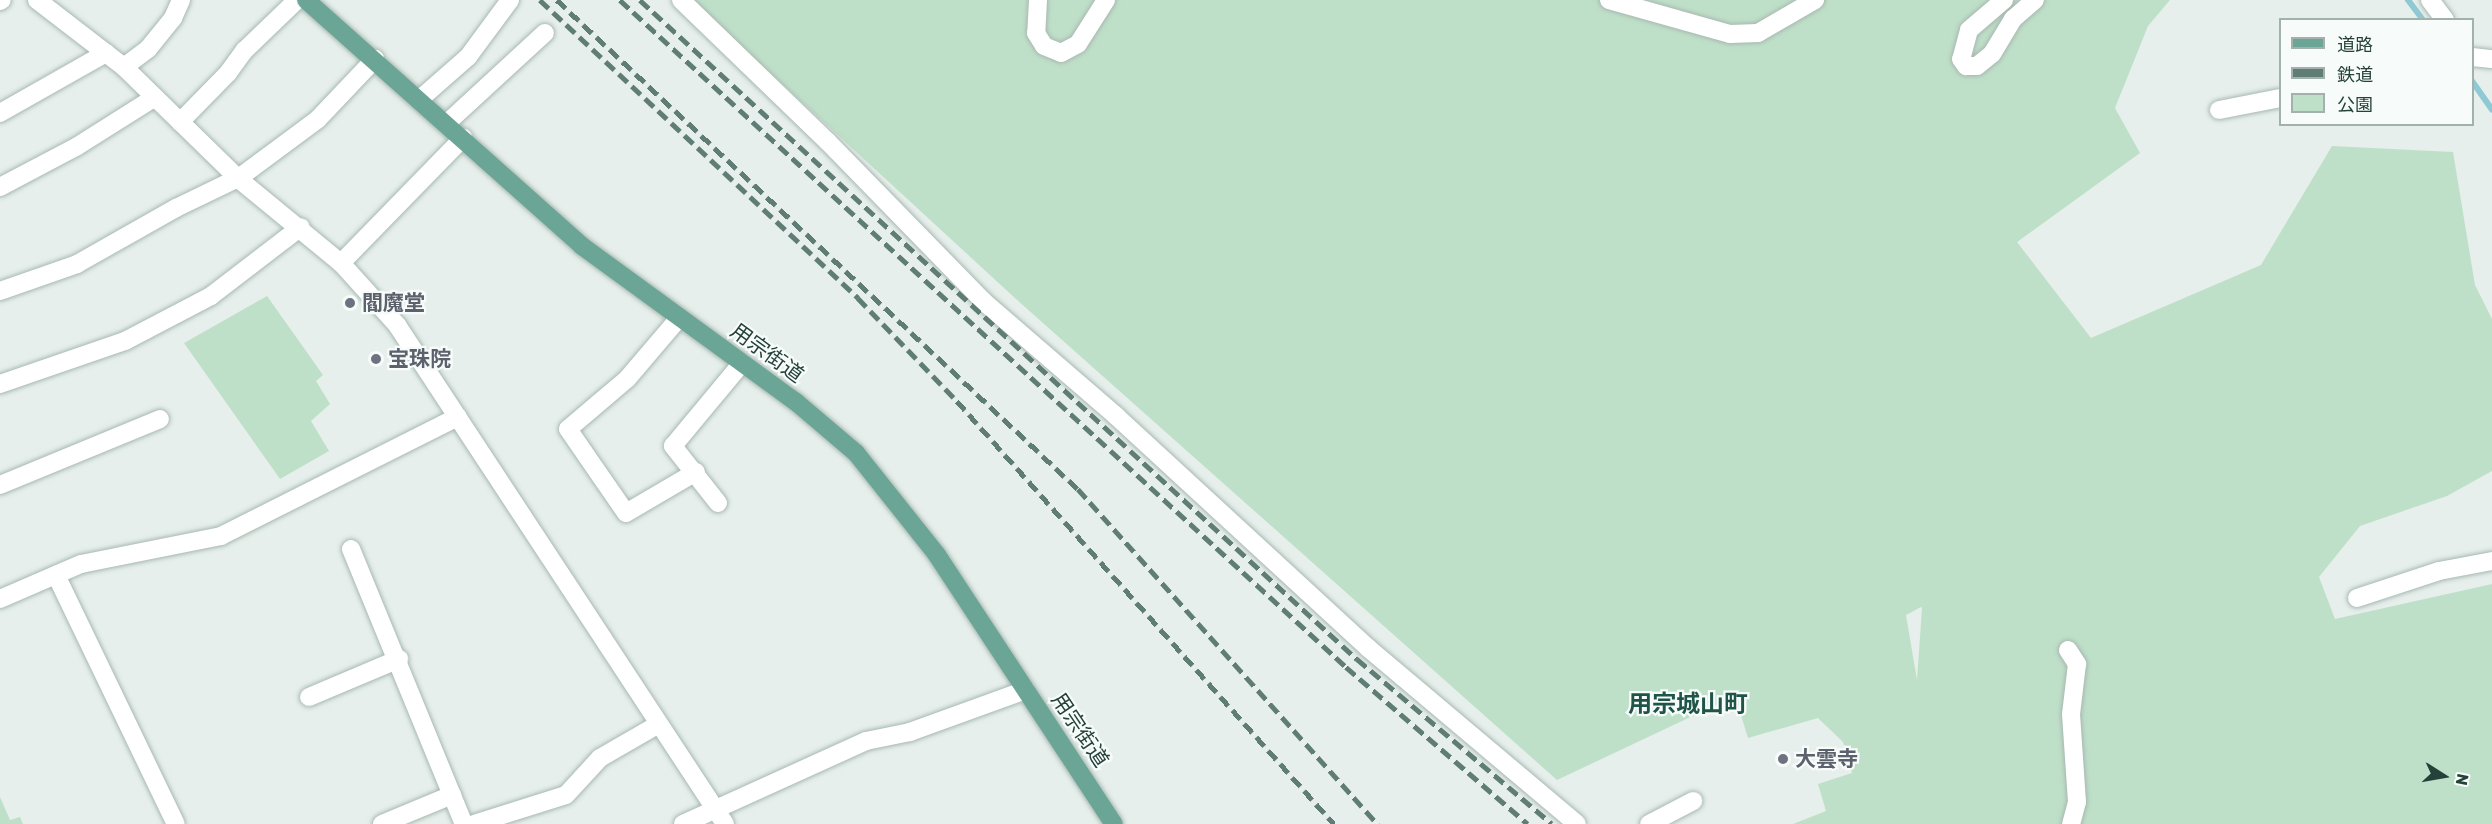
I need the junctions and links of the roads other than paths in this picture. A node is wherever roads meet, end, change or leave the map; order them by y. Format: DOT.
graph roads {
  1 [pos="37,0"];
  2 [pos="181,0"];
  3 [pos="297,0"];
  4 [pos="306,0"];
  5 [pos="510,0"];
  6 [pos="681,0"];
  7 [pos="1038,0"];
  8 [pos="1106,0"];
  9 [pos="1610,0"];
  10 [pos="1815,0"];
  11 [pos="2004,0"];
  12 [pos="2035,0"];
  13 [pos="2430,0"];
  14 [pos="2444,18"];
  15 [pos="545,33"];
  16 [pos="106,53"];
  17 [pos="375,59"];
  18 [pos="124,67"];
  19 [pos="155,97"];
  20 [pos="2279,98"];
  21 [pos="420,99"];
  22 [pos="2219,110"];
  23 [pos="0,113"];
  24 [pos="180,122"];
  25 [pos="447,123"];
  26 [pos="463,138"];
  27 [pos="240,177"];
  28 [pos="0,187"];
  29 [pos="302,227"];
  30 [pos="341,263"];
  31 [pos="0,291"];
  32 [pos="678,318"];
  33 [pos="742,363"];
  34 [pos="0,384"];
  35 [pos="458,417"];
  36 [pos="160,419"];
  37 [pos="696,472"];
  38 [pos="0,485"];
  39 [pos="718,503"];
  40 [pos="351,549"];
  41 [pos="2492,561"];
  42 [pos="57,575"];
  43 [pos="2357,598"];
  44 [pos="0,599"];
  45 [pos="2068,650"];
  46 [pos="399,659"];
  47 [pos="1026,690"];
  48 [pos="309,697"];
  49 [pos="659,724"];
  50 [pos="452,795"];
  51 [pos="1693,801"];
  52 [pos="719,817"];
  53 [pos="176,824"];
  54 [pos="382,824"];
  55 [pos="464,824"];
  56 [pos="474,824"];
  57 [pos="683,824"];
  58 [pos="1114,824"];
  59 [pos="1577,824"];
  60 [pos="1649,824"];
  61 [pos="2071,824"];
  1 -- 16 [label="street"];
  2 -- 18 [label="street"];
  3 -- 24 [label="street"];
  4 -- 17 [label="main road, 用宗街道"];
  5 -- 21 [label="street"];
  6 -- 59 [label="street"];
  7 -- 8 [label="street"];
  9 -- 10 [label="street"];
  11 -- 12 [label="street"];
  13 -- 14 [label="street"];
  15 -- 25 [label="street"];
  16 -- 18 [label="street"];
  16 -- 23 [label="street"];
  17 -- 21 [label="main road, 用宗街道"];
  17 -- 27 [label="street"];
  18 -- 19 [label="street"];
  19 -- 24 [label="street"];
  19 -- 28 [label="street"];
  20 -- 22 [label="street"];
  21 -- 25 [label="main road, 用宗街道"];
  24 -- 27 [label="street"];
  25 -- 26 [label="main road, 用宗街道"];
  26 -- 30 [label="street"];
  26 -- 32 [label="main road, 用宗街道"];
  27 -- 29 [label="street"];
  27 -- 31 [label="street"];
  29 -- 30 [label="street"];
  29 -- 34 [label="street"];
  30 -- 35 [label="street"];
  32 -- 33 [label="main road, 用宗街道"];
  32 -- 37 [label="street"];
  33 -- 37 [label="street"];
  33 -- 47 [label="main road, 用宗街道"];
  35 -- 42 [label="street"];
  35 -- 49 [label="street"];
  36 -- 38 [label="street"];
  37 -- 39 [label="street"];
  40 -- 46 [label="street"];
  41 -- 43 [label="street"];
  42 -- 44 [label="street"];
  42 -- 53 [label="street"];
  45 -- 61 [label="street"];
  46 -- 48 [label="street"];
  46 -- 50 [label="street"];
  47 -- 52 [label="street"];
  47 -- 58 [label="main road, 用宗街道"];
  49 -- 52 [label="street"];
  49 -- 56 [label="street"];
  50 -- 54 [label="street"];
  50 -- 55 [label="street"];
  51 -- 60 [label="street"];
  52 -- 57 [label="street"];
}
